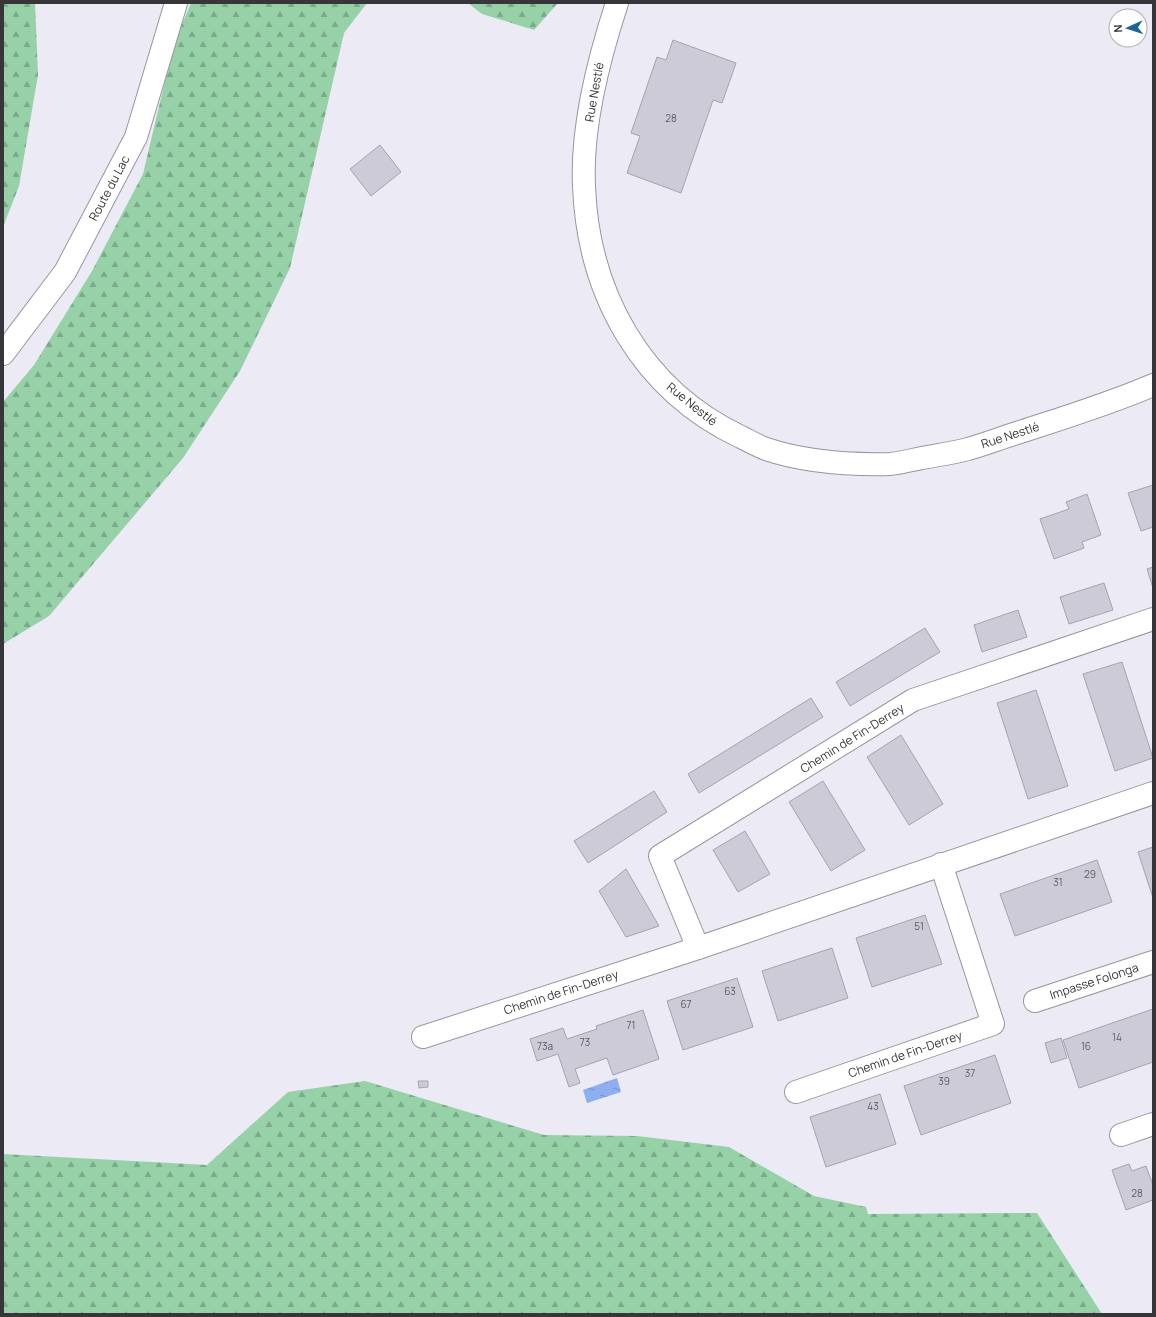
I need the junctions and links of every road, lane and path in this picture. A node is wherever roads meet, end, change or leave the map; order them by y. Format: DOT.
graph roads {
  1 [pos="176,3"];
  2 [pos="617,3"];
  3 [pos="3,354"];
  4 [pos="1153,385"];
  5 [pos="1153,619"];
  6 [pos="1153,793"];
  7 [pos="941,864"];
  8 [pos="698,948"];
  9 [pos="1153,962"];
  10 [pos="1036,1001"];
  11 [pos="423,1037"];
  12 [pos="796,1092"];
  13 [pos="1153,1124"];
  14 [pos="1121,1135"];
  1 -- 3 [label="street, Route du Lac"];
  2 -- 4 [label="street, Rue Nestlé"];
  5 -- 8 [label="street, Chemin de Fin-Derrey"];
  6 -- 7 [label="street, Chemin de Fin-Derrey"];
  7 -- 8 [label="street, Chemin de Fin-Derrey"];
  7 -- 12 [label="street, Chemin de Fin-Derrey"];
  8 -- 11 [label="street, Chemin de Fin-Derrey"];
  9 -- 10 [label="street, Impasse Folonga"];
  13 -- 14 [label="street"];
}
